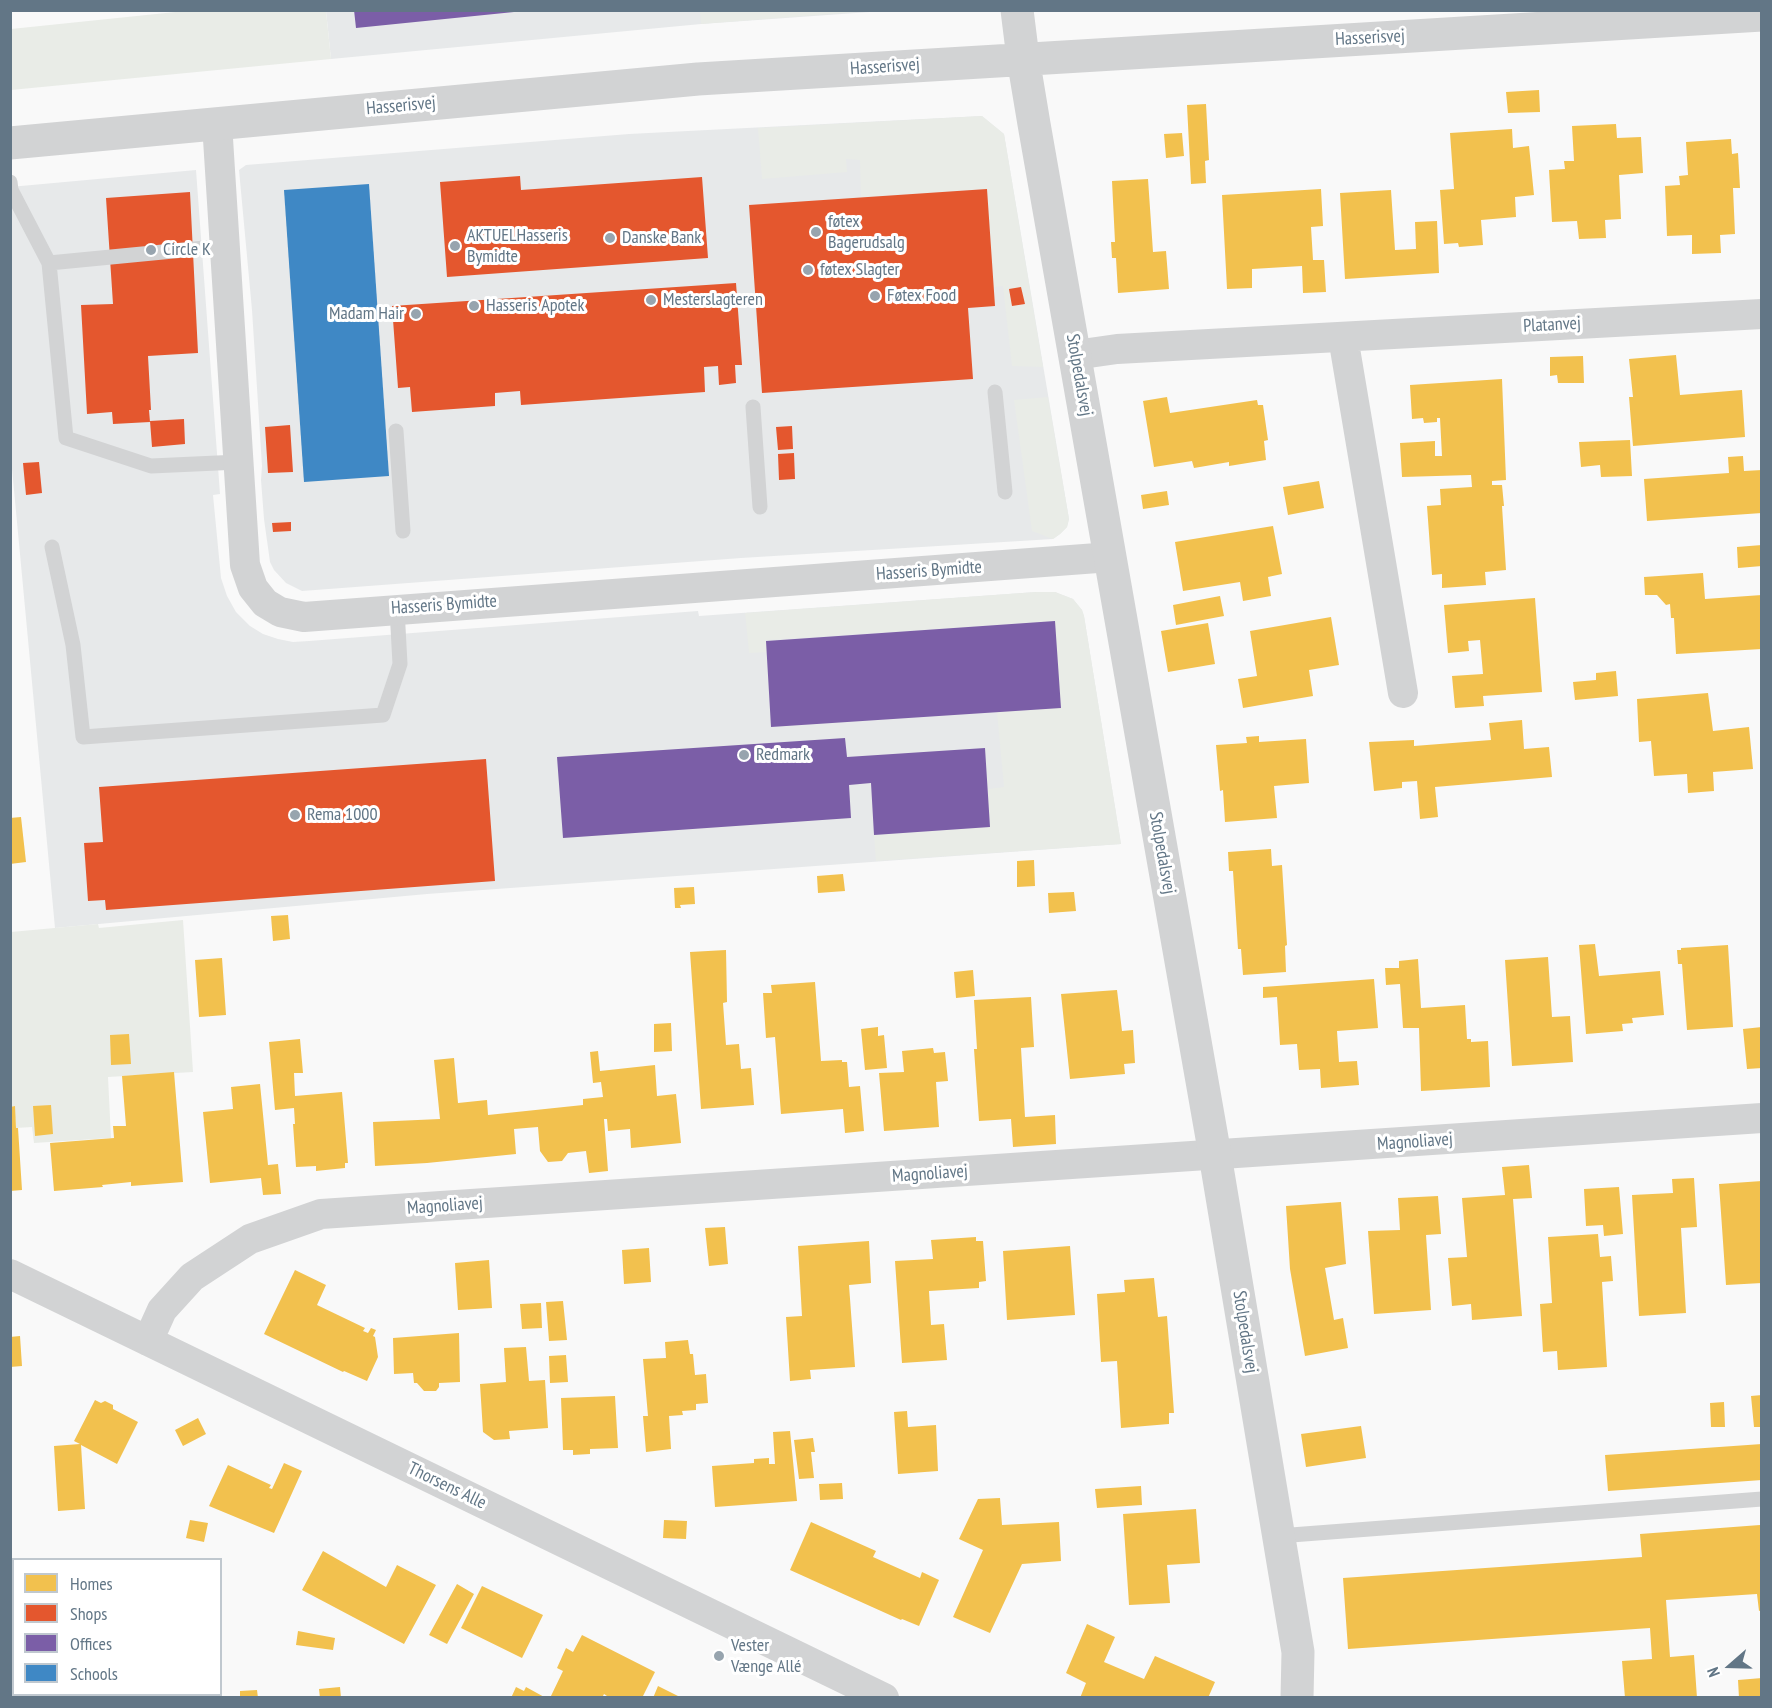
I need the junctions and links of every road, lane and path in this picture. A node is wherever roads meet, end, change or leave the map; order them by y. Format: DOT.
graph roads {
  1 [pos="1017,10"];
  2 [pos="1761,15"];
  3 [pos="1023,58"];
  4 [pos="217,123"];
  5 [pos="10,142"];
  6 [pos="10,182"];
  7 [pos="225,246"];
  8 [pos="49,263"];
  9 [pos="1761,314"];
  10 [pos="1343,337"];
  11 [pos="1075,356"];
  12 [pos="995,392"];
  13 [pos="753,407"];
  14 [pos="396,431"];
  15 [pos="238,462"];
  16 [pos="1005,492"];
  17 [pos="760,507"];
  18 [pos="403,531"];
  19 [pos="52,547"];
  20 [pos="1111,557"];
  21 [pos="397,609"];
  22 [pos="1403,693"];
  23 [pos="1761,1118"];
  24 [pos="1215,1155"];
  25 [pos="10,1274"];
  26 [pos="148,1341"];
  27 [pos="1761,1499"];
  28 [pos="1278,1536"];
  29 [pos="884,1698"];
  30 [pos="1297,1698"];
  1 -- 3 [label="street, Stolpedalsvej"];
  2 -- 3 [label="street, Hasserisvej"];
  3 -- 4 [label="street, Hasserisvej"];
  3 -- 11 [label="street, Stolpedalsvej"];
  4 -- 5 [label="street, Hasserisvej"];
  4 -- 7 [label="street, Hasseris Bymidte"];
  6 -- 8 [label="lane"];
  7 -- 8 [label="lane"];
  7 -- 15 [label="street, Hasseris Bymidte"];
  8 -- 15 [label="lane"];
  9 -- 10 [label="street, Platanvej"];
  10 -- 11 [label="street, Platanvej"];
  10 -- 22 [label="street"];
  11 -- 20 [label="street, Stolpedalsvej"];
  12 -- 16 [label="lane"];
  13 -- 17 [label="lane"];
  14 -- 18 [label="lane"];
  15 -- 21 [label="street, Hasseris Bymidte"];
  19 -- 21 [label="lane"];
  20 -- 21 [label="street, Hasseris Bymidte"];
  20 -- 24 [label="street, Stolpedalsvej"];
  23 -- 24 [label="street, Magnoliavej"];
  24 -- 26 [label="street, Magnoliavej"];
  24 -- 28 [label="street, Stolpedalsvej"];
  25 -- 26 [label="street, Thorsens Alle"];
  26 -- 29 [label="street, Thorsens Alle"];
  27 -- 28 [label="lane"];
  28 -- 30 [label="street, Stolpedalsvej"];
}
